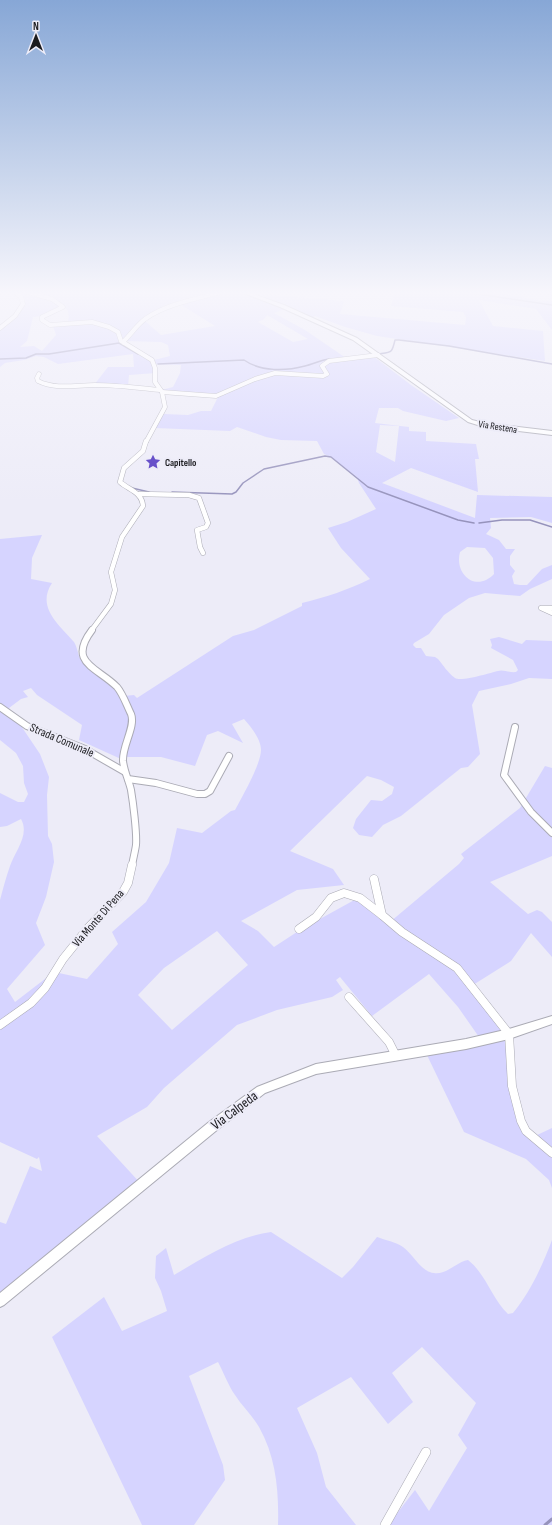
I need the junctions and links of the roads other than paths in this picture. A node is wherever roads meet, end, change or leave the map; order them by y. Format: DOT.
graph roads {
  1 [pos="153,362"];
  2 [pos="328,362"];
  3 [pos="388,362"];
  4 [pos="39,374"];
  5 [pos="161,391"];
  6 [pos="552,434"];
  7 [pos="139,494"];
  8 [pos="202,553"];
  9 [pos="552,608"];
  10 [pos="552,613"];
  11 [pos="0,707"];
  12 [pos="515,727"];
  13 [pos="229,756"];
  14 [pos="125,772"];
  15 [pos="128,779"];
  16 [pos="552,834"];
  17 [pos="374,879"];
  18 [pos="382,915"];
  19 [pos="298,929"];
  20 [pos="349,997"];
  21 [pos="552,1020"];
  22 [pos="0,1025"];
  23 [pos="509,1034"];
  24 [pos="396,1056"];
  25 [pos="552,1153"];
  26 [pos="0,1301"];
  27 [pos="426,1452"];
  28 [pos="384,1525"];
  1 -- 5 [label="street"];
  2 -- 5 [label="street"];
  3 -- 6 [label="street, Via Restena"];
  4 -- 5 [label="street"];
  5 -- 7 [label="street"];
  7 -- 8 [label="street"];
  7 -- 14 [label="street, Via Monte Di Pena"];
  9 -- 10 [label="street"];
  11 -- 14 [label="street, Strada Comunale"];
  12 -- 16 [label="street"];
  13 -- 15 [label="street"];
  14 -- 15 [label="street, Via Monte Di Pena"];
  15 -- 22 [label="street, Via Monte Di Pena"];
  17 -- 18 [label="street"];
  18 -- 19 [label="street"];
  18 -- 23 [label="street"];
  20 -- 24 [label="street"];
  21 -- 23 [label="street, Via Calpeda"];
  23 -- 24 [label="street, Via Calpeda"];
  23 -- 25 [label="street"];
  24 -- 26 [label="street, Via Calpeda"];
  27 -- 28 [label="street"];
}
